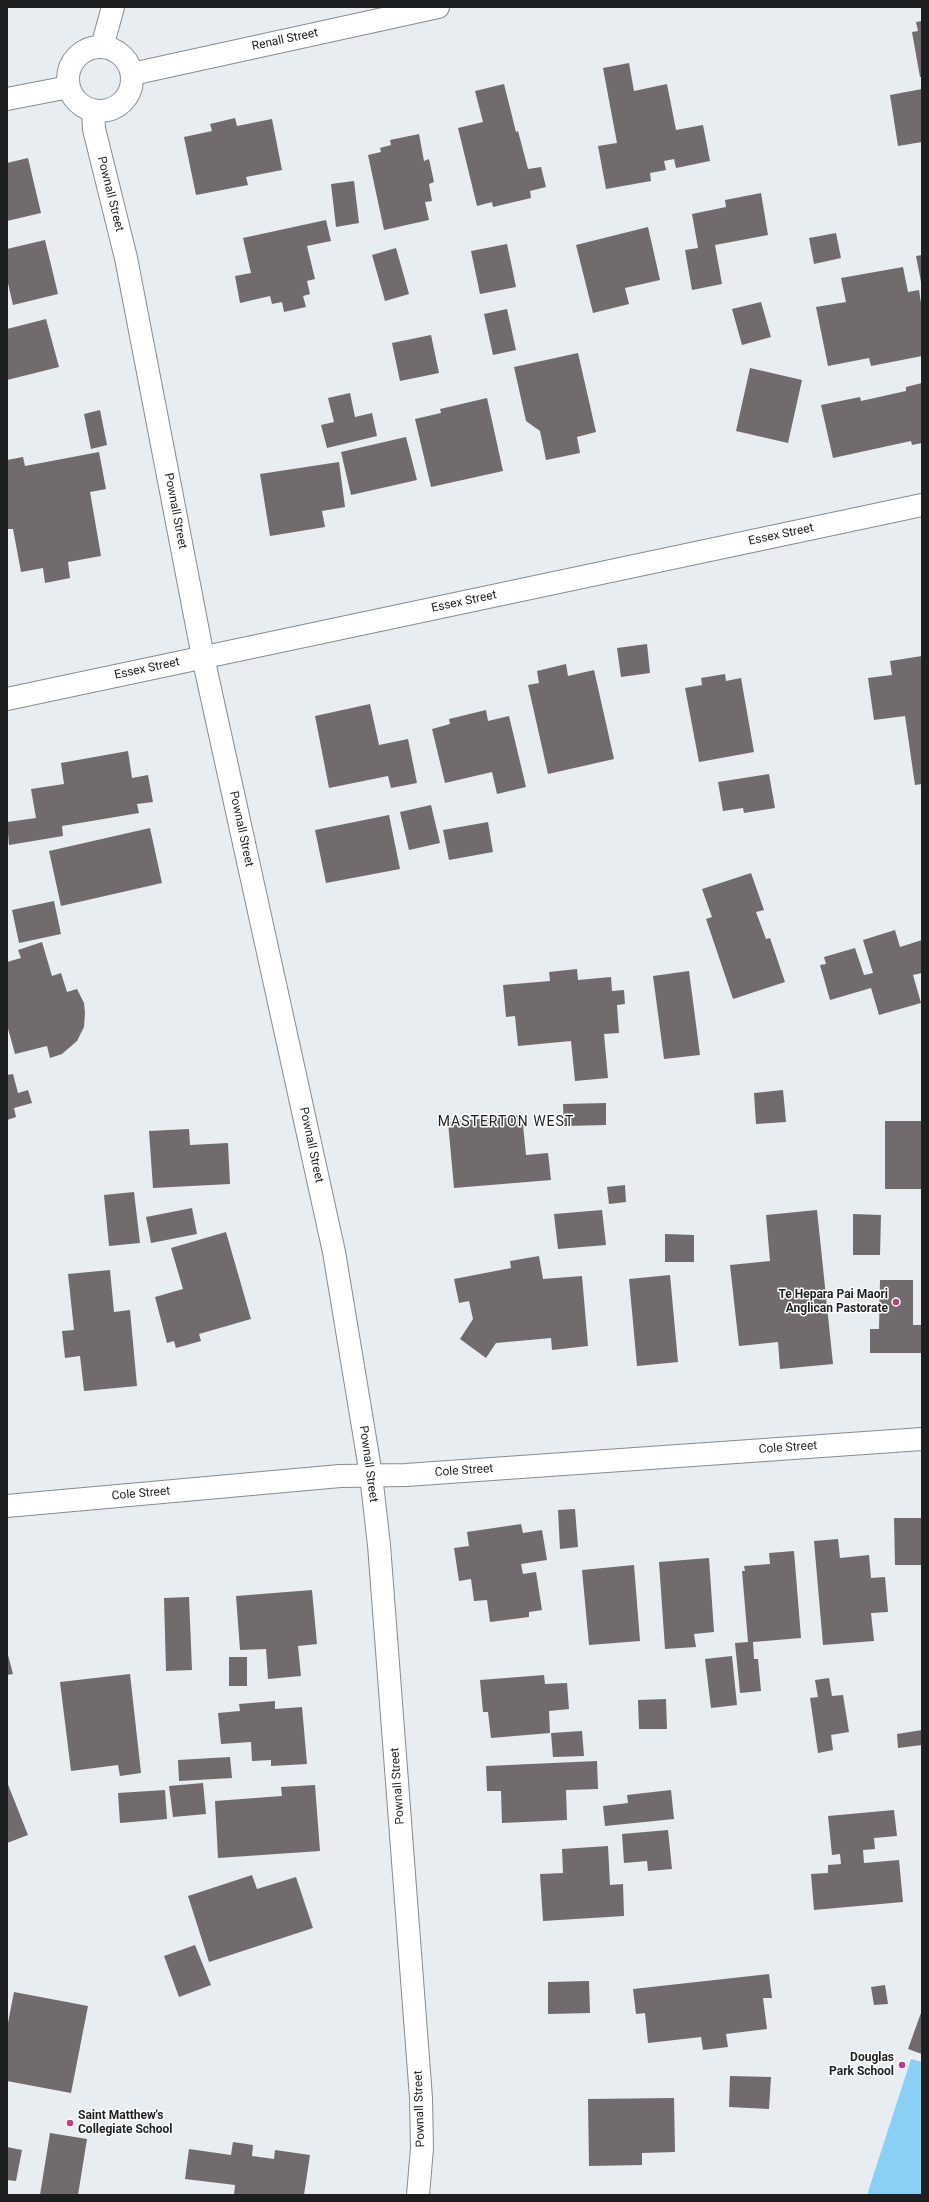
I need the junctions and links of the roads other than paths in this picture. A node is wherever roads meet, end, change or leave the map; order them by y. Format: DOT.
graph roads {
  1 [pos="113,7"];
  2 [pos="438,7"];
  3 [pos="102,47"];
  4 [pos="132,74"];
  5 [pos="69,87"];
  6 [pos="7,99"];
  7 [pos="93,110"];
  8 [pos="922,505"];
  9 [pos="203,657"];
  10 [pos="7,699"];
  11 [pos="922,1439"];
  12 [pos="371,1476"];
  13 [pos="7,1506"];
  14 [pos="418,2195"];
  1 -- 3 [label="street"];
  2 -- 4 [label="street, Renall Street"];
  3 -- 4 [label="street"];
  3 -- 5 [label="street"];
  4 -- 7 [label="street"];
  5 -- 6 [label="street"];
  5 -- 7 [label="street"];
  7 -- 9 [label="street, Pownall Street"];
  8 -- 9 [label="street, Essex Street"];
  9 -- 10 [label="street, Essex Street"];
  9 -- 12 [label="street, Pownall Street"];
  11 -- 12 [label="street, Cole Street"];
  12 -- 13 [label="street, Cole Street"];
  12 -- 14 [label="street, Pownall Street"];
}
